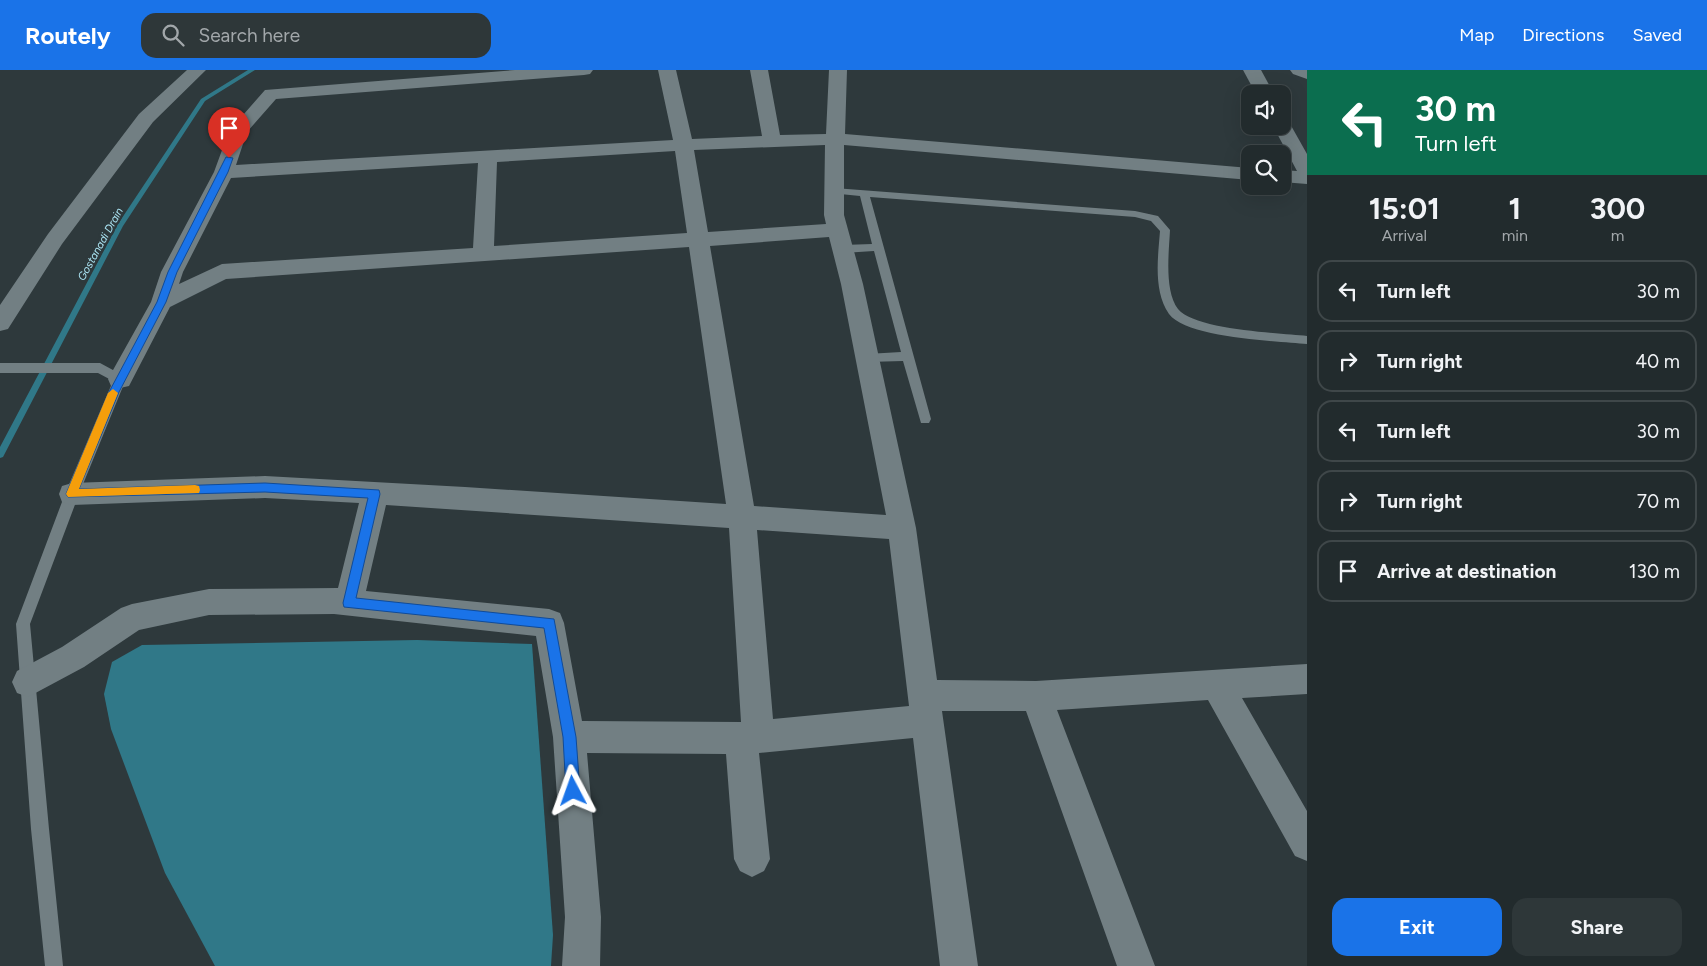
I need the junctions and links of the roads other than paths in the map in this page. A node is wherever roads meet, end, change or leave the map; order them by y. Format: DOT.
graph roads {
  1 [pos="197,70"];
  2 [pos="584,70"];
  3 [pos="667,70"];
  4 [pos="759,70"];
  5 [pos="838,70"];
  6 [pos="1252,70"];
  7 [pos="1299,70"];
  8 [pos="1307,74"];
  9 [pos="1260,85"];
  10 [pos="1287,135"];
  11 [pos="835,139"];
  12 [pos="772,142"];
  13 [pos="684,145"];
  14 [pos="488,157"];
  15 [pos="1307,171"];
  16 [pos="224,172"];
  17 [pos="1241,173"];
  18 [pos="1291,177"];
  19 [pos="1307,178"];
  20 [pos="834,191"];
  21 [pos="864,194"];
  22 [pos="698,239"];
  23 [pos="840,240"];
  24 [pos="879,247"];
  25 [pos="483,254"];
  26 [pos="162,302"];
  27 [pos="0,323"];
  28 [pos="1307,340"];
  29 [pos="908,356"];
  30 [pos="867,358"];
  31 [pos="1,368"];
  32 [pos="120,379"];
  33 [pos="925,419"];
  34 [pos="72,494"];
  35 [pos="375,494"];
  36 [pos="742,518"];
  37 [pos="902,528"];
  38 [pos="349,603"];
  39 [pos="1307,679"];
  40 [pos="28,682"];
  41 [pos="1216,684"];
  42 [pos="1036,696"];
  43 [pos="924,708"];
  44 [pos="569,737"];
  45 [pos="749,737"];
  46 [pos="1307,844"];
  47 [pos="752,859"];
  48 [pos="54,966"];
  49 [pos="582,966"];
  50 [pos="959,966"];
  51 [pos="1136,966"];
  1 -- 27 [label="street"];
  2 -- 16 [label="street"];
  3 -- 13 [label="street"];
  4 -- 12 [label="street"];
  5 -- 11 [label="street"];
  6 -- 9 [label="street"];
  7 -- 8 [label="street"];
  10 -- 15 [label="street"];
  11 -- 12 [label="street"];
  11 -- 17 [label="street"];
  11 -- 20 [label="street"];
  12 -- 13 [label="street"];
  13 -- 14 [label="street"];
  13 -- 22 [label="street"];
  14 -- 16 [label="street"];
  14 -- 25 [label="street"];
  16 -- 26 [label="street"];
  18 -- 19 [label="street"];
  20 -- 21 [label="lane"];
  20 -- 23 [label="street"];
  21 -- 24 [label="lane"];
  21 -- 28 [label="lane"];
  22 -- 23 [label="street"];
  22 -- 25 [label="street"];
  22 -- 36 [label="street"];
  23 -- 24 [label="lane"];
  23 -- 30 [label="street"];
  24 -- 29 [label="lane"];
  25 -- 26 [label="street"];
  26 -- 32 [label="street"];
  29 -- 30 [label="lane"];
  29 -- 33 [label="lane"];
  30 -- 37 [label="street"];
  31 -- 32 [label="lane"];
  32 -- 34 [label="lane"];
  34 -- 35 [label="street"];
  34 -- 40 [label="lane"];
  35 -- 36 [label="street"];
  35 -- 38 [label="street"];
  36 -- 37 [label="street"];
  36 -- 45 [label="street"];
  37 -- 43 [label="street"];
  38 -- 40 [label="street"];
  38 -- 44 [label="street"];
  39 -- 41 [label="street"];
  40 -- 48 [label="lane"];
  41 -- 42 [label="street"];
  41 -- 46 [label="street"];
  42 -- 43 [label="street"];
  42 -- 51 [label="street"];
  43 -- 45 [label="street"];
  43 -- 50 [label="street"];
  44 -- 45 [label="street"];
  44 -- 49 [label="street"];
  45 -- 47 [label="street"];
}
